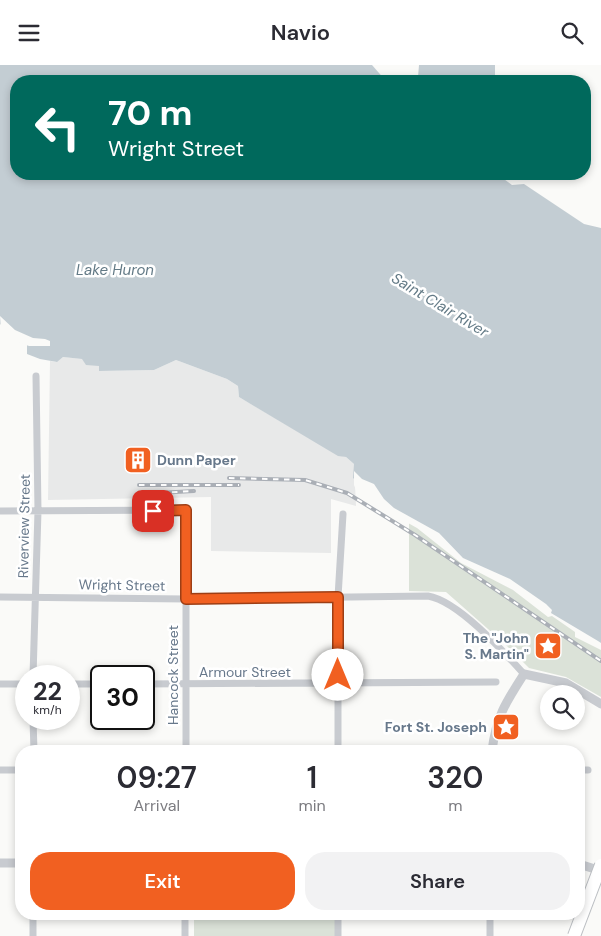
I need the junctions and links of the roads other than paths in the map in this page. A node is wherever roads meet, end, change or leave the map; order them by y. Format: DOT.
graph roads {
  1 [pos="36,376"];
  2 [pos="0,511"];
  3 [pos="38,511"];
  4 [pos="343,514"];
  5 [pos="0,597"];
  6 [pos="34,597"];
  7 [pos="338,597"];
  8 [pos="186,599"];
  9 [pos="33,665"];
  10 [pos="524,674"];
  11 [pos="496,682"];
  12 [pos="0,684"];
  13 [pos="155,684"];
  14 [pos="186,684"];
  15 [pos="338,684"];
  16 [pos="15,685"];
  17 [pos="601,704"];
  18 [pos="33,730"];
  19 [pos="34,745"];
  20 [pos="186,745"];
  21 [pos="338,745"];
  22 [pos="493,745"];
  23 [pos="0,770"];
  24 [pos="15,770"];
  25 [pos="0,863"];
  26 [pos="15,863"];
  27 [pos="601,865"];
  28 [pos="585,866"];
  29 [pos="601,871"];
  30 [pos="585,907"];
  31 [pos="33,920"];
  32 [pos="185,920"];
  33 [pos="338,920"];
  34 [pos="490,920"];
  35 [pos="580,920"];
  36 [pos="33,936"];
  37 [pos="185,936"];
  38 [pos="338,936"];
  39 [pos="490,936"];
  40 [pos="574,936"];
  1 -- 3 [label="street, Riverview Street"];
  2 -- 3 [label="street"];
  3 -- 6 [label="street, Riverview Street"];
  3 -- 8 [label="street, Hancock Street"];
  4 -- 7 [label="street"];
  5 -- 6 [label="street, Wright Street"];
  6 -- 8 [label="street, Wright Street"];
  6 -- 9 [label="street, Riverview Street"];
  7 -- 8 [label="street, Wright Street"];
  7 -- 10 [label="street, Wright Street"];
  7 -- 15 [label="street"];
  8 -- 14 [label="street, Hancock Street"];
  10 -- 17 [label="street"];
  10 -- 22 [label="street"];
  11 -- 15 [label="street, Armour Street"];
  12 -- 16 [label="street"];
  13 -- 14 [label="street, Armour Street"];
  14 -- 15 [label="street, Armour Street"];
  14 -- 20 [label="street, Hancock Street"];
  15 -- 21 [label="street"];
  18 -- 19 [label="street"];
  23 -- 24 [label="street"];
  25 -- 26 [label="street"];
  27 -- 30 [label="highway, bridge"];
  28 -- 29 [label="street"];
  31 -- 36 [label="street"];
  32 -- 37 [label="street"];
  33 -- 38 [label="street"];
  34 -- 39 [label="street"];
  35 -- 40 [label="highway, bridge"];
}
